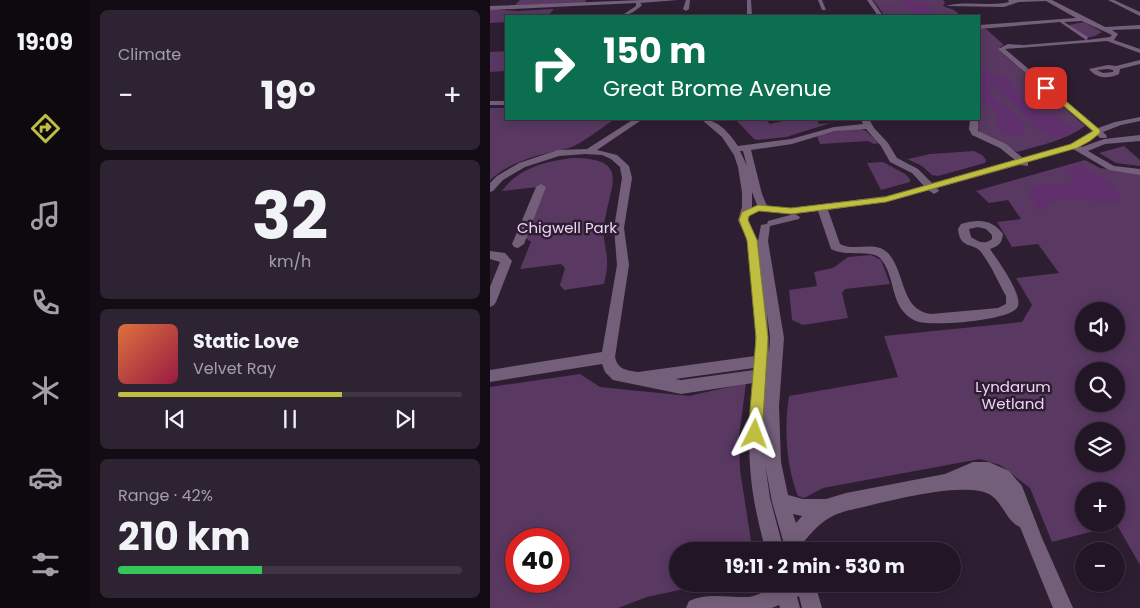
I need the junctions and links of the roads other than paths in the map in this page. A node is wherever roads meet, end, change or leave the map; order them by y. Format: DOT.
graph roads {
  1 [pos="526,0"];
  2 [pos="567,0"];
  3 [pos="676,0"];
  4 [pos="688,0"];
  5 [pos="748,0"];
  6 [pos="820,0"];
  7 [pos="869,0"];
  8 [pos="1044,0"];
  9 [pos="1048,0"];
  10 [pos="1110,0"];
  11 [pos="592,2"];
  12 [pos="949,4"];
  13 [pos="1119,4"];
  14 [pos="1132,4"];
  15 [pos="637,5"];
  16 [pos="562,6"];
  17 [pos="490,8"];
  18 [pos="516,8"];
  19 [pos="686,8"];
  20 [pos="824,9"];
  21 [pos="960,12"];
  22 [pos="1140,14"];
  23 [pos="625,15"];
  24 [pos="750,15"];
  25 [pos="880,15"];
  26 [pos="1082,19"];
  27 [pos="1062,23"];
  28 [pos="980,27"];
  29 [pos="1140,27"];
  30 [pos="1107,30"];
  31 [pos="1086,38"];
  32 [pos="1111,40"];
  33 [pos="1140,51"];
  34 [pos="1140,62"];
  35 [pos="1116,68"];
  36 [pos="490,101"];
  37 [pos="505,101"];
  38 [pos="1140,119"];
  39 [pos="626,120"];
  40 [pos="636,120"];
  41 [pos="712,120"];
  42 [pos="974,120"];
  43 [pos="867,122"];
  44 [pos="1098,131"];
  45 [pos="1140,138"];
  46 [pos="1109,141"];
  47 [pos="741,148"];
  48 [pos="1077,148"];
  49 [pos="587,151"];
  50 [pos="1025,163"];
  51 [pos="1140,172"];
  52 [pos="541,187"];
  53 [pos="490,189"];
  54 [pos="934,190"];
  55 [pos="765,209"];
  56 [pos="823,210"];
  57 [pos="746,220"];
  58 [pos="768,225"];
  59 [pos="518,244"];
  60 [pos="983,246"];
  61 [pos="490,255"];
  62 [pos="490,302"];
  63 [pos="608,357"];
  64 [pos="768,367"];
  65 [pos="490,376"];
  66 [pos="765,465"];
  67 [pos="781,502"];
  68 [pos="826,508"];
  69 [pos="772,542"];
  70 [pos="792,542"];
  71 [pos="796,542"];
  72 [pos="789,592"];
  73 [pos="796,592"];
  74 [pos="810,607"];
  75 [pos="696,608"];
  76 [pos="1063,608"];
  1 -- 18 [label="street"];
  2 -- 16 [label="street"];
  3 -- 15 [label="street"];
  4 -- 19 [label="street"];
  5 -- 24 [label="street"];
  6 -- 20 [label="street"];
  7 -- 25 [label="street"];
  8 -- 12 [label="street"];
  9 -- 26 [label="street"];
  10 -- 13 [label="street"];
  11 -- 15 [label="street"];
  11 -- 16 [label="street"];
  12 -- 21 [label="street"];
  13 -- 14 [label="street"];
  13 -- 22 [label="street"];
  15 -- 23 [label="street"];
  16 -- 18 [label="street"];
  17 -- 18 [label="street"];
  26 -- 28 [label="street"];
  26 -- 30 [label="street"];
  27 -- 31 [label="street"];
  29 -- 30 [label="street"];
  30 -- 32 [label="street"];
  32 -- 33 [label="street"];
  32 -- 44 [label="street"];
  34 -- 35 [label="street"];
  36 -- 37 [label="street"];
  38 -- 44 [label="street"];
  39 -- 49 [label="street"];
  40 -- 49 [label="street"];
  41 -- 47 [label="street"];
  42 -- 50 [label="street"];
  43 -- 47 [label="street"];
  43 -- 54 [label="street"];
  44 -- 46 [label="street"];
  44 -- 48 [label="street"];
  45 -- 46 [label="street"];
  46 -- 48 [label="street"];
  47 -- 55 [label="street"];
  47 -- 57 [label="street"];
  48 -- 50 [label="street"];
  48 -- 51 [label="street"];
  49 -- 53 [label="street"];
  49 -- 63 [label="street"];
  50 -- 54 [label="street"];
  52 -- 59 [label="street"];
  54 -- 56 [label="street"];
  55 -- 56 [label="street"];
  55 -- 57 [label="street"];
  55 -- 58 [label="street"];
  56 -- 58 [label="street"];
  56 -- 60 [label="street"];
  57 -- 58 [label="street"];
  57 -- 64 [label="street"];
  58 -- 64 [label="street"];
  61 -- 62 [label="street"];
  63 -- 64 [label="street"];
  63 -- 65 [label="street"];
  64 -- 66 [label="street"];
  66 -- 67 [label="street"];
  66 -- 69 [label="street"];
  67 -- 68 [label="street"];
  67 -- 70 [label="street"];
  68 -- 71 [label="street"];
  68 -- 76 [label="street"];
  72 -- 75 [label="street"];
  73 -- 74 [label="street"];
}
